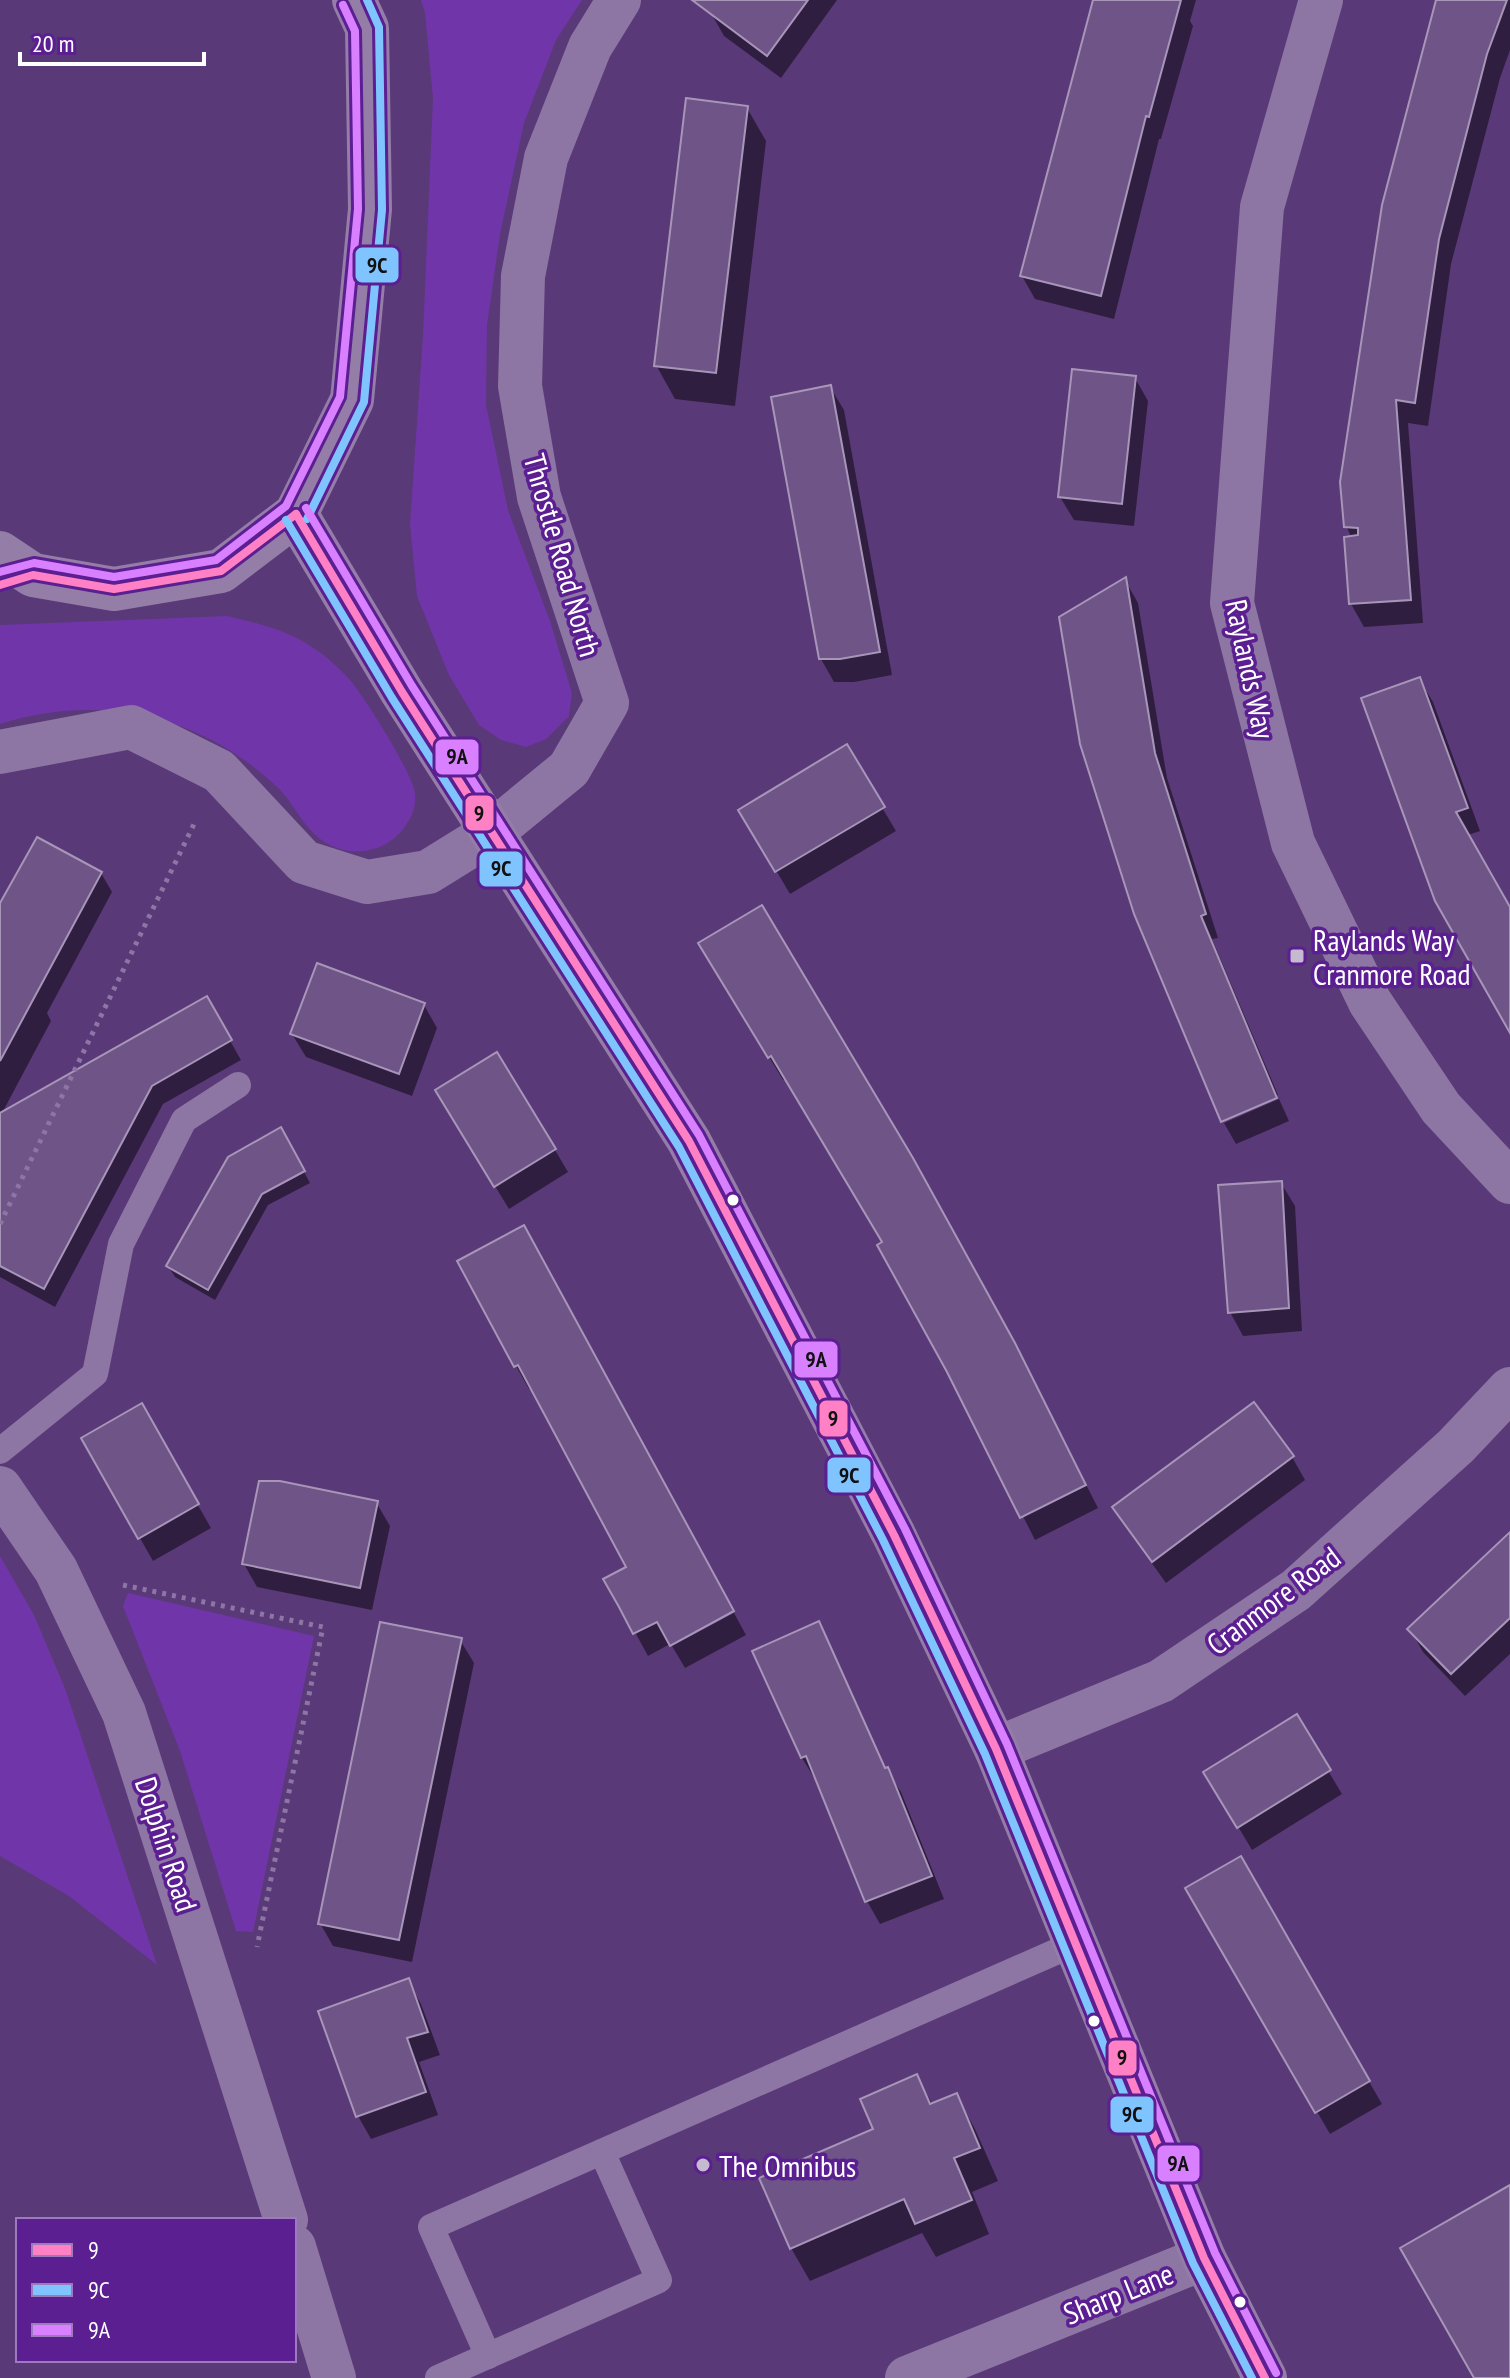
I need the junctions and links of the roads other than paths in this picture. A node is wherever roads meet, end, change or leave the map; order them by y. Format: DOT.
graph roads {
  1 [pos="354,0"];
  2 [pos="619,0"];
  3 [pos="1321,0"];
  4 [pos="296,514"];
  5 [pos="11,571"];
  6 [pos="0,752"];
  7 [pos="491,833"];
  8 [pos="238,1085"];
  9 [pos="1510,1182"];
  10 [pos="1510,1389"];
  11 [pos="0,1451"];
  12 [pos="0,1488"];
  13 [pos="996,1749"];
  14 [pos="1076,1943"];
  15 [pos="602,2152"];
  16 [pos="285,2218"];
  17 [pos="296,2254"];
  18 [pos="1204,2258"];
  19 [pos="488,2356"];
  20 [pos="334,2378"];
  21 [pos="438,2378"];
  22 [pos="907,2378"];
  23 [pos="1265,2378"];
  1 -- 4 [label="street"];
  2 -- 7 [label="street, Throstle Road North"];
  3 -- 9 [label="street, Raylands Way"];
  4 -- 5 [label="street"];
  4 -- 7 [label="street"];
  6 -- 7 [label="street, Throstle Road North"];
  7 -- 13 [label="street"];
  8 -- 11 [label="lane"];
  10 -- 13 [label="street, Cranmore Road"];
  12 -- 16 [label="street, Dolphin Road"];
  13 -- 14 [label="street"];
  14 -- 15 [label="lane"];
  14 -- 18 [label="street"];
  15 -- 19 [label="lane"];
  15 -- 19 [label="lane"];
  17 -- 20 [label="street"];
  18 -- 22 [label="street, Sharp Lane"];
  18 -- 23 [label="street, Sharp Lane"];
  19 -- 21 [label="lane"];
}
